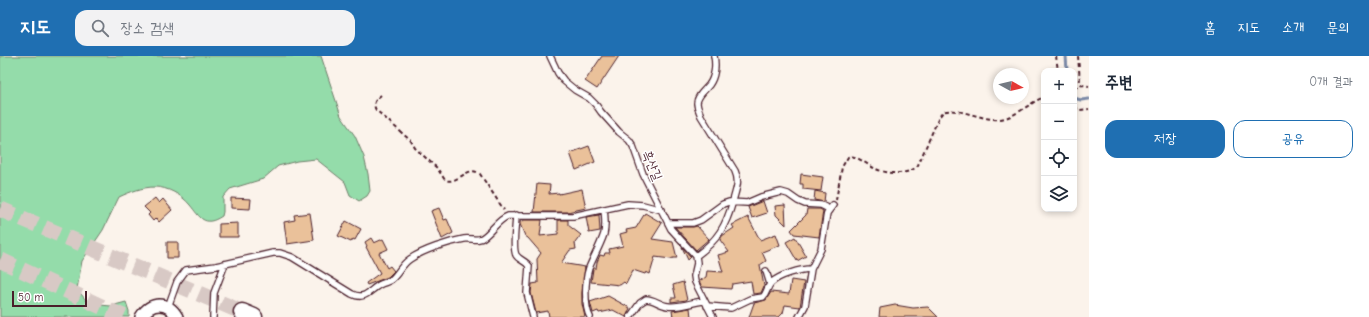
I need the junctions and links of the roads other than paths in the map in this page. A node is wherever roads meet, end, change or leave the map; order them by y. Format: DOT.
graph roads {
  1 [pos="550,56"];
  2 [pos="714,56"];
  3 [pos="732,202"];
  4 [pos="604,209"];
  5 [pos="662,210"];
  6 [pos="516,215"];
  7 [pos="668,223"];
  8 [pos="696,256"];
  9 [pos="225,264"];
  10 [pos="811,269"];
  11 [pos="766,271"];
  12 [pos="770,284"];
  13 [pos="705,303"];
  14 [pos="168,307"];
  15 [pos="141,317"];
  16 [pos="177,317"];
  17 [pos="213,317"];
  18 [pos="532,317"];
  19 [pos="590,317"];
  20 [pos="630,317"];
  21 [pos="713,317"];
  22 [pos="799,317"];
  1 -- 5 [label="lane, 흑산길"];
  2 -- 3 [label="lane"];
  3 -- 7 [label="lane"];
  3 -- 8 [label="lane"];
  3 -- 10 [label="lane"];
  4 -- 5 [label="lane"];
  4 -- 6 [label="lane"];
  4 -- 19 [label="lane"];
  5 -- 7 [label="lane, 흑산길"];
  6 -- 9 [label="lane"];
  6 -- 18 [label="lane"];
  7 -- 8 [label="lane, 흑산길"];
  8 -- 13 [label="lane"];
  9 -- 14 [label="lane"];
  9 -- 17 [label="lane"];
  10 -- 12 [label="lane"];
  10 -- 22 [label="lane"];
  11 -- 12 [label="lane"];
  12 -- 13 [label="lane"];
  13 -- 20 [label="lane"];
  13 -- 21 [label="lane"];
  14 -- 15 [label="street"];
  14 -- 16 [label="street"];
}
